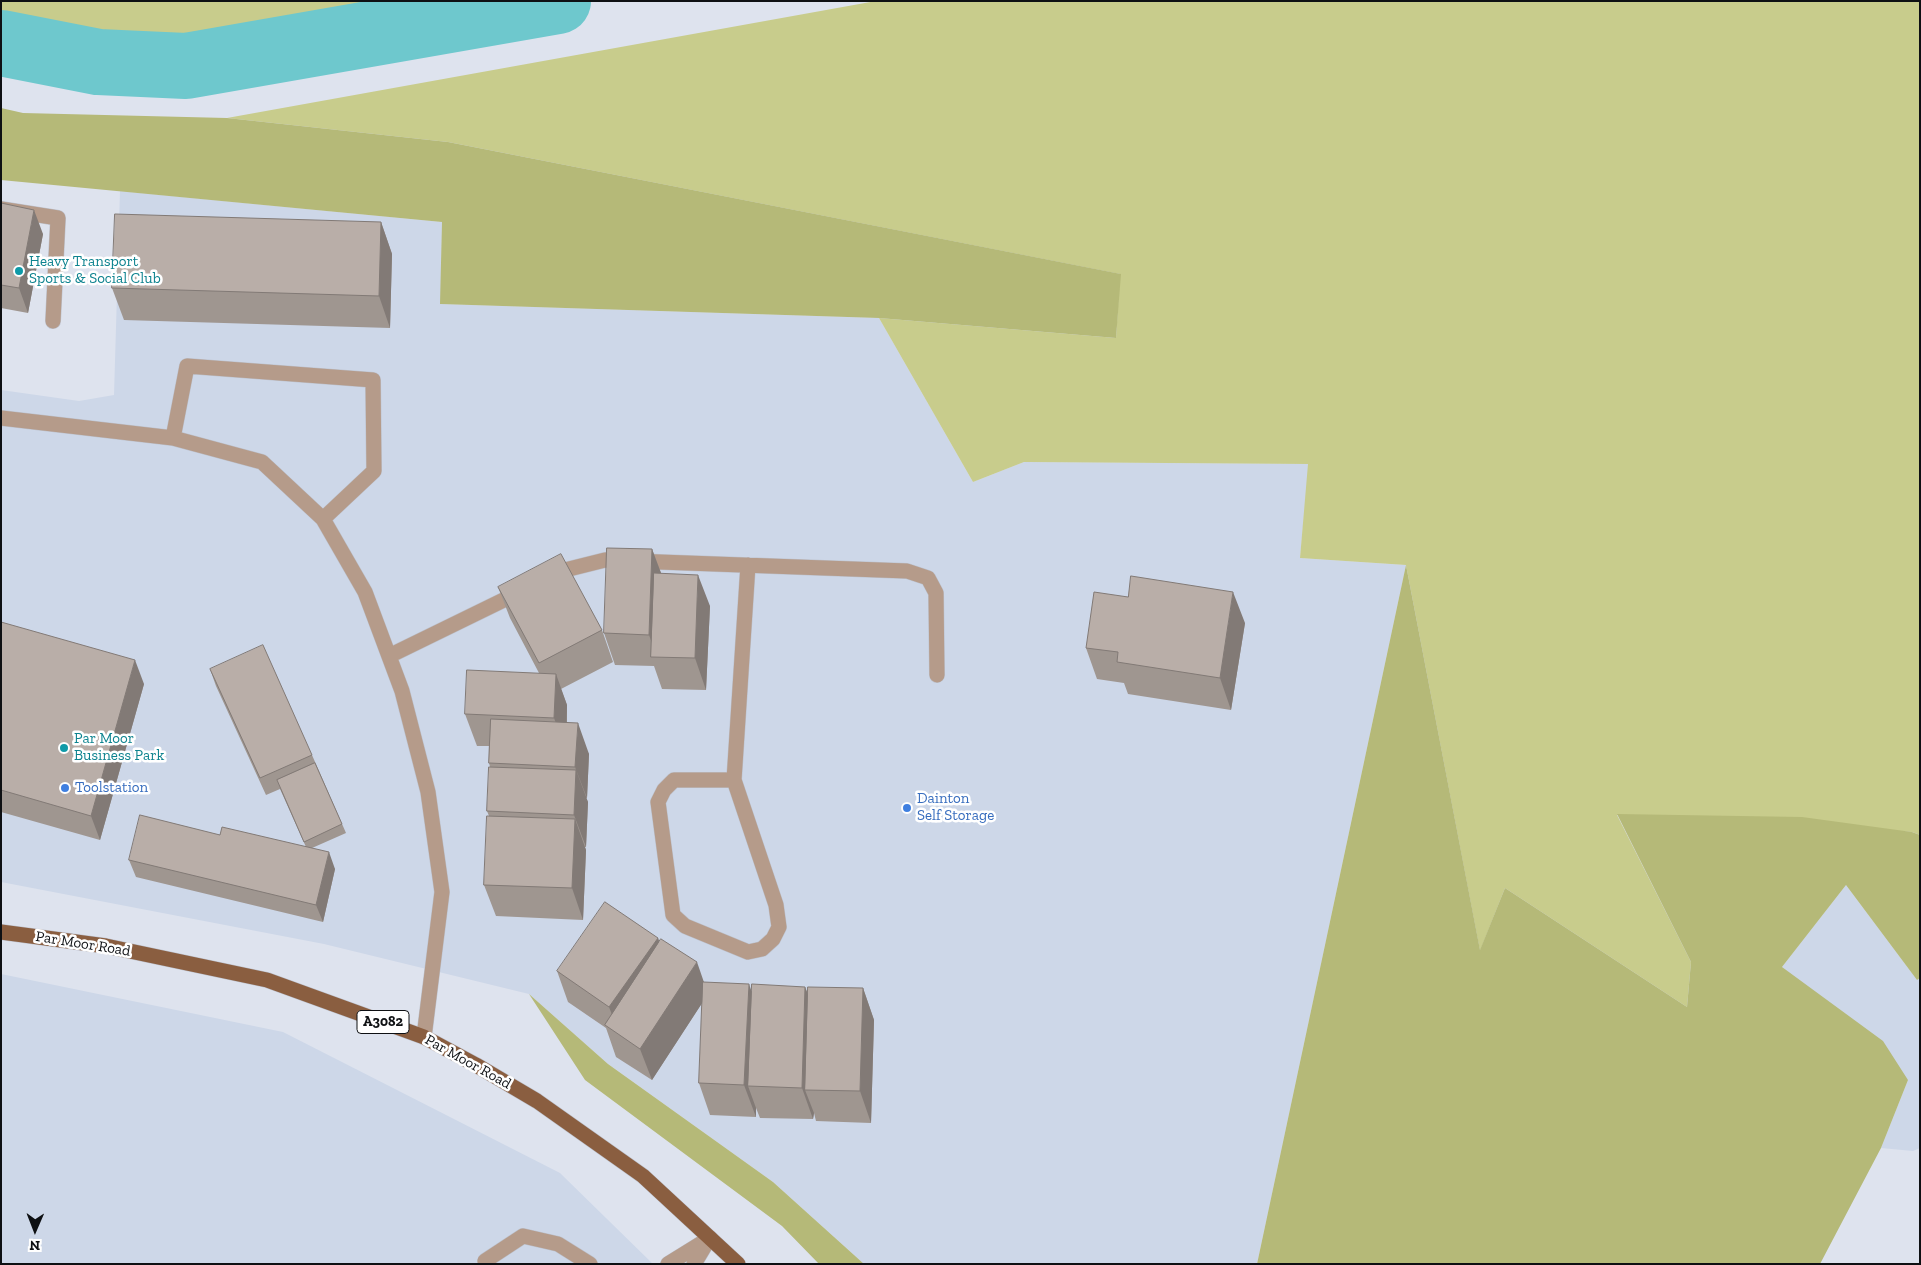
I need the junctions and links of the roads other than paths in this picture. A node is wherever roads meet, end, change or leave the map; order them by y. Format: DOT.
graph roads {
  1 [pos="1,209"];
  2 [pos="53,321"];
  3 [pos="1,418"];
  4 [pos="173,438"];
  5 [pos="323,519"];
  6 [pos="748,565"];
  7 [pos="389,656"];
  8 [pos="937,675"];
  9 [pos="734,780"];
  10 [pos="1,932"];
  11 [pos="424,1037"];
  12 [pos="710,1238"];
  13 [pos="485,1261"];
  14 [pos="590,1264"];
  15 [pos="668,1264"];
  16 [pos="694,1264"];
  17 [pos="738,1264"];
  1 -- 2 [label="lane"];
  3 -- 4 [label="lane"];
  4 -- 5 [label="lane"];
  4 -- 5 [label="lane"];
  5 -- 7 [label="lane"];
  6 -- 7 [label="lane"];
  6 -- 8 [label="lane"];
  6 -- 9 [label="lane"];
  7 -- 11 [label="lane"];
  9 -- 9 [label="lane"];
  10 -- 11 [label="main road, Par Moor Road / A3082"];
  11 -- 12 [label="main road, Par Moor Road / A3082"];
  12 -- 15 [label="lane"];
  12 -- 16 [label="lane"];
  12 -- 17 [label="main road, Par Moor Road / A3082"];
  13 -- 14 [label="lane"];
}
